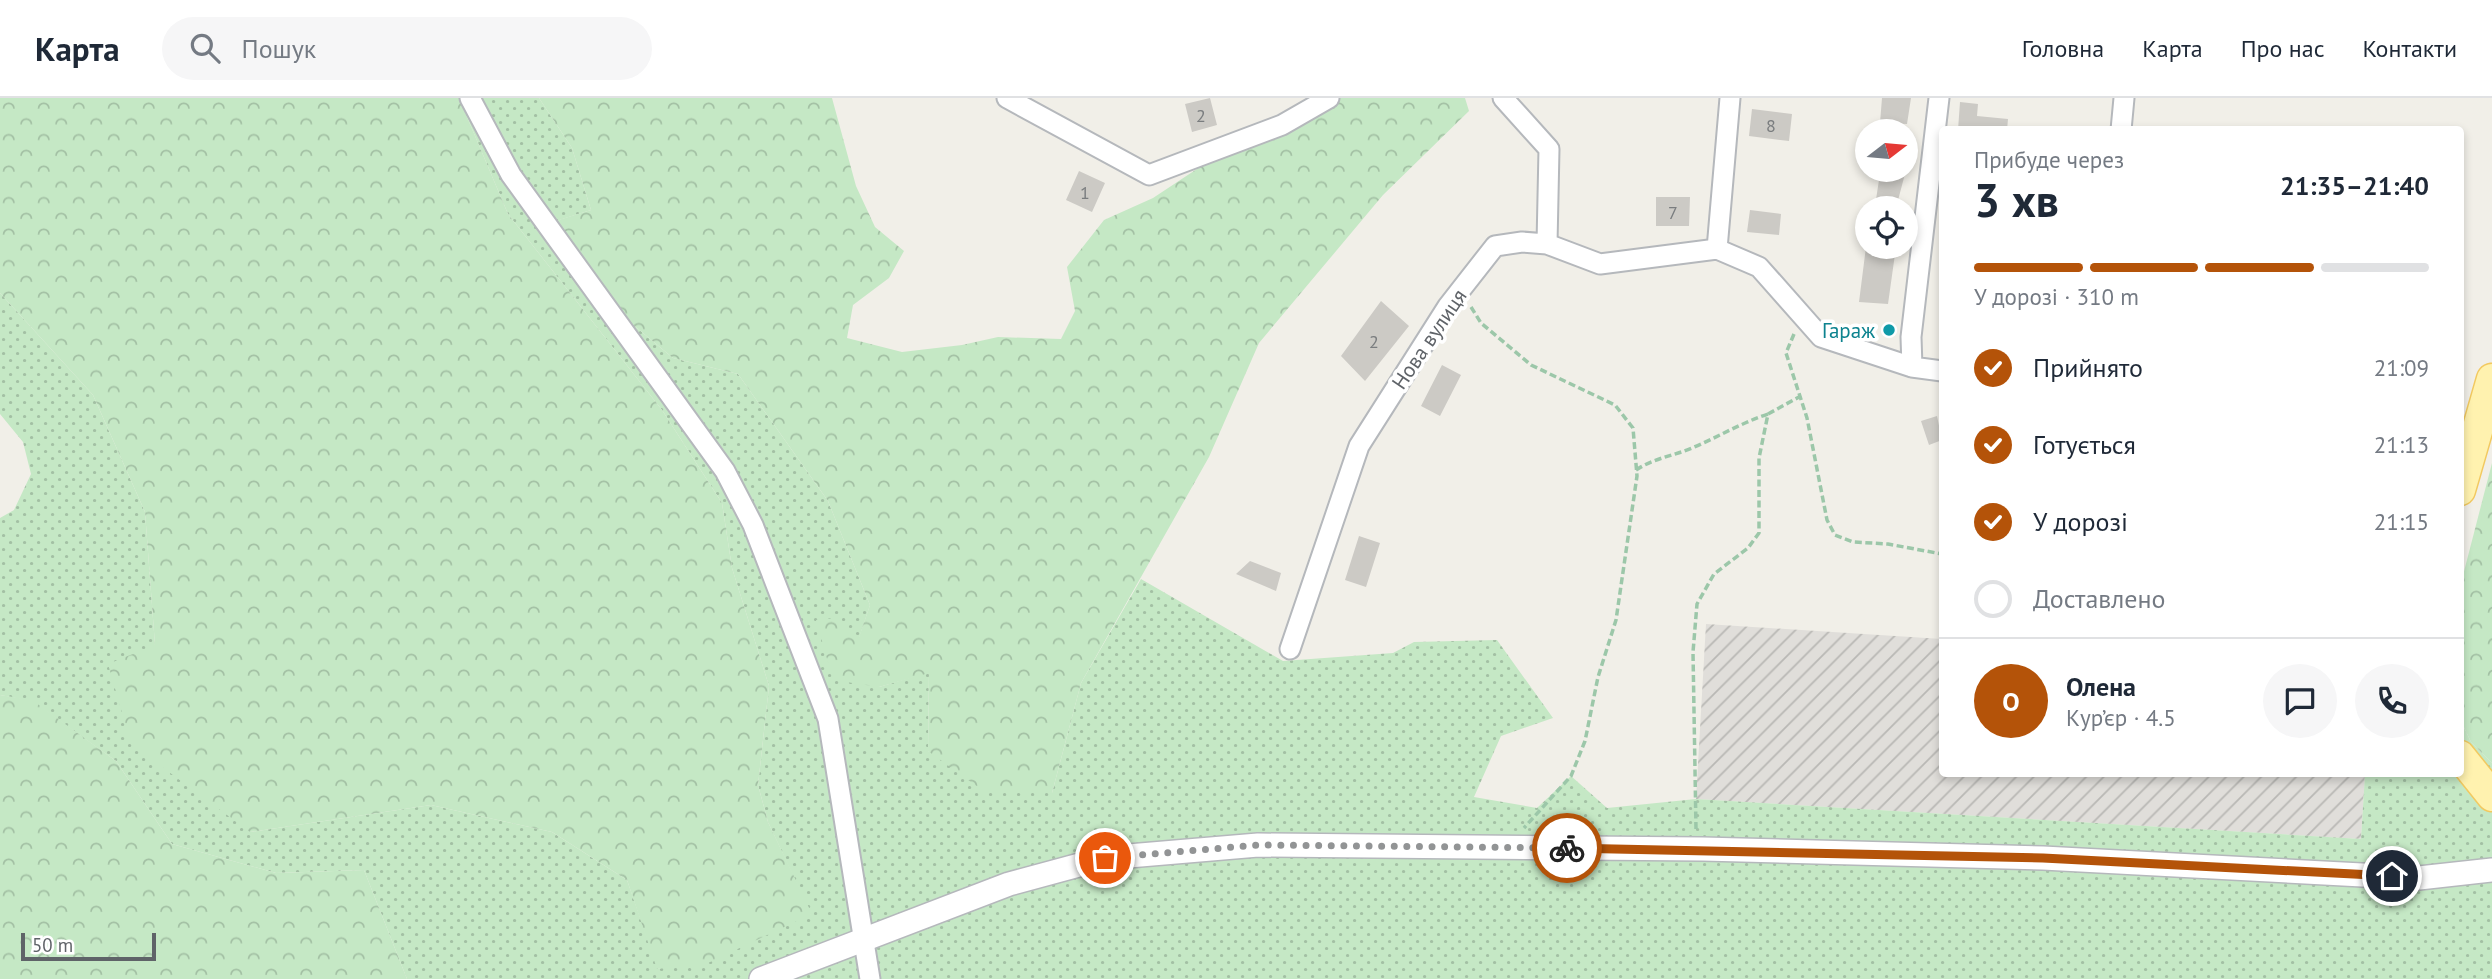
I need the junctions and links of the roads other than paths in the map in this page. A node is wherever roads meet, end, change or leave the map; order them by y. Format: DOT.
graph roads {
  1 [pos="470,98"];
  2 [pos="1007,98"];
  3 [pos="1329,98"];
  4 [pos="1503,98"];
  5 [pos="1730,98"];
  6 [pos="1939,98"];
  7 [pos="2124,98"];
  8 [pos="2121,126"];
  9 [pos="1547,244"];
  10 [pos="1717,249"];
  11 [pos="1912,367"];
  12 [pos="1939,371"];
  13 [pos="2492,379"];
  14 [pos="2464,475"];
  15 [pos="1290,649"];
  16 [pos="2464,761"];
  17 [pos="2492,796"];
  18 [pos="2492,870"];
  19 [pos="865,940"];
  20 [pos="761,979"];
  21 [pos="870,979"];
  1 -- 19 [label="street"];
  2 -- 3 [label="street"];
  4 -- 9 [label="street"];
  5 -- 10 [label="street"];
  6 -- 11 [label="street"];
  7 -- 8 [label="street"];
  9 -- 10 [label="street, Нова вулиця"];
  9 -- 15 [label="street, Нова вулиця"];
  10 -- 11 [label="street"];
  11 -- 12 [label="street"];
  13 -- 14 [label="main road"];
  16 -- 17 [label="main road"];
  18 -- 19 [label="street"];
  19 -- 20 [label="street"];
  19 -- 21 [label="street"];
}
